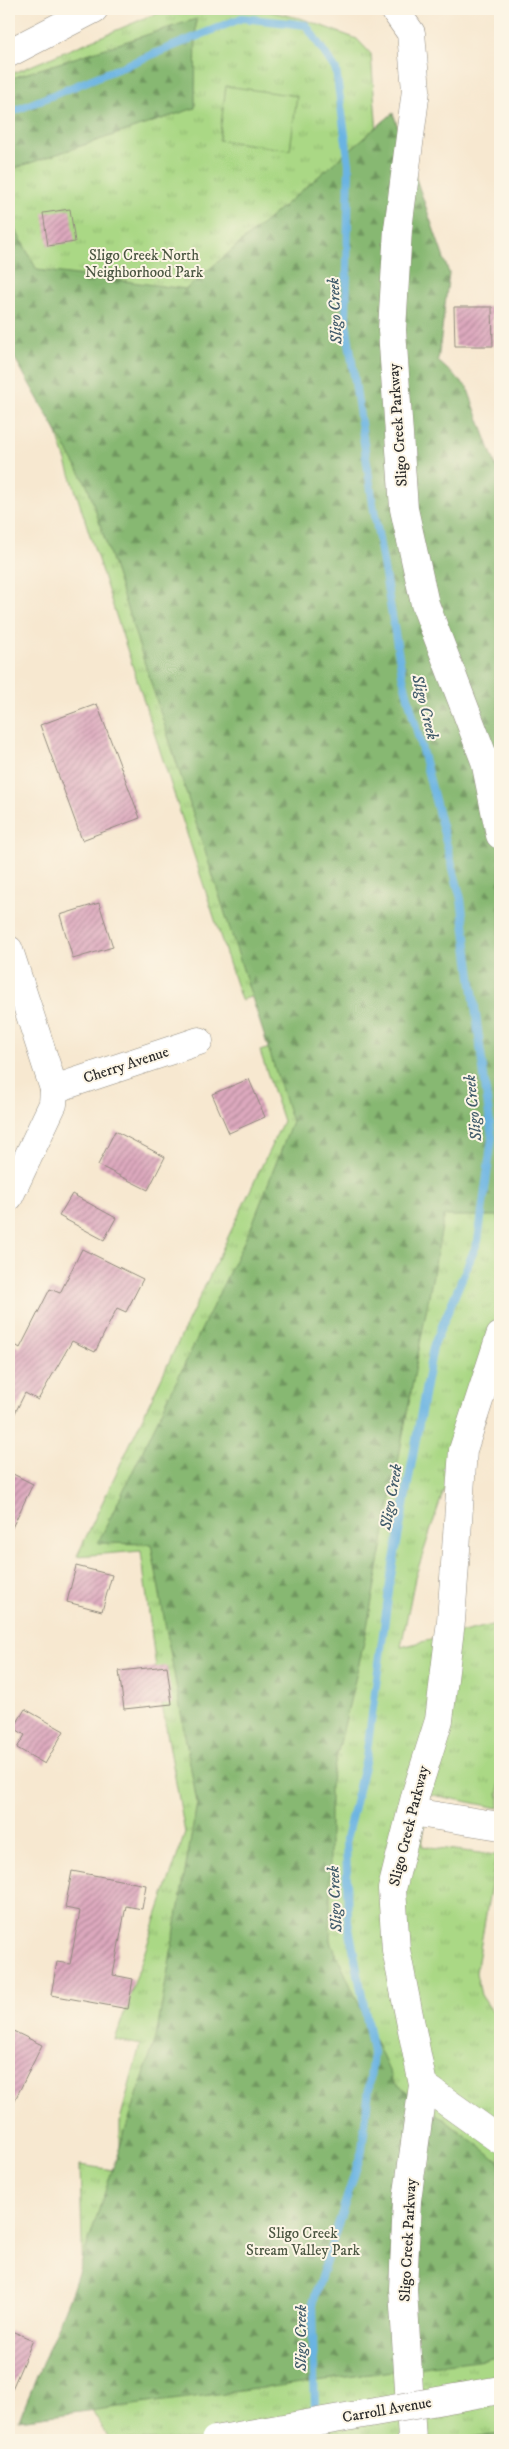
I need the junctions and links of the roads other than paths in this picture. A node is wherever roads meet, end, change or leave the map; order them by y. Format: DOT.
graph roads {
  1 [pos="94,9"];
  2 [pos="394,9"];
  3 [pos="9,53"];
  4 [pos="500,835"];
  5 [pos="9,950"];
  6 [pos="199,1041"];
  7 [pos="54,1089"];
  8 [pos="9,1197"];
  9 [pos="500,1336"];
  10 [pos="412,1812"];
  11 [pos="500,1826"];
  12 [pos="423,2085"];
  13 [pos="500,2140"];
  14 [pos="500,2390"];
  15 [pos="215,2440"];
  16 [pos="412,2440"];
  1 -- 3 [label="street"];
  2 -- 4 [label="street, Sligo Creek Parkway"];
  5 -- 7 [label="street"];
  6 -- 7 [label="street, Cherry Avenue"];
  7 -- 8 [label="street"];
  9 -- 10 [label="street, Sligo Creek Parkway"];
  10 -- 11 [label="street"];
  10 -- 12 [label="street, Sligo Creek Parkway"];
  12 -- 13 [label="street"];
  12 -- 16 [label="street, Sligo Creek Parkway"];
  14 -- 15 [label="street, Carroll Avenue, bridge"];
}
